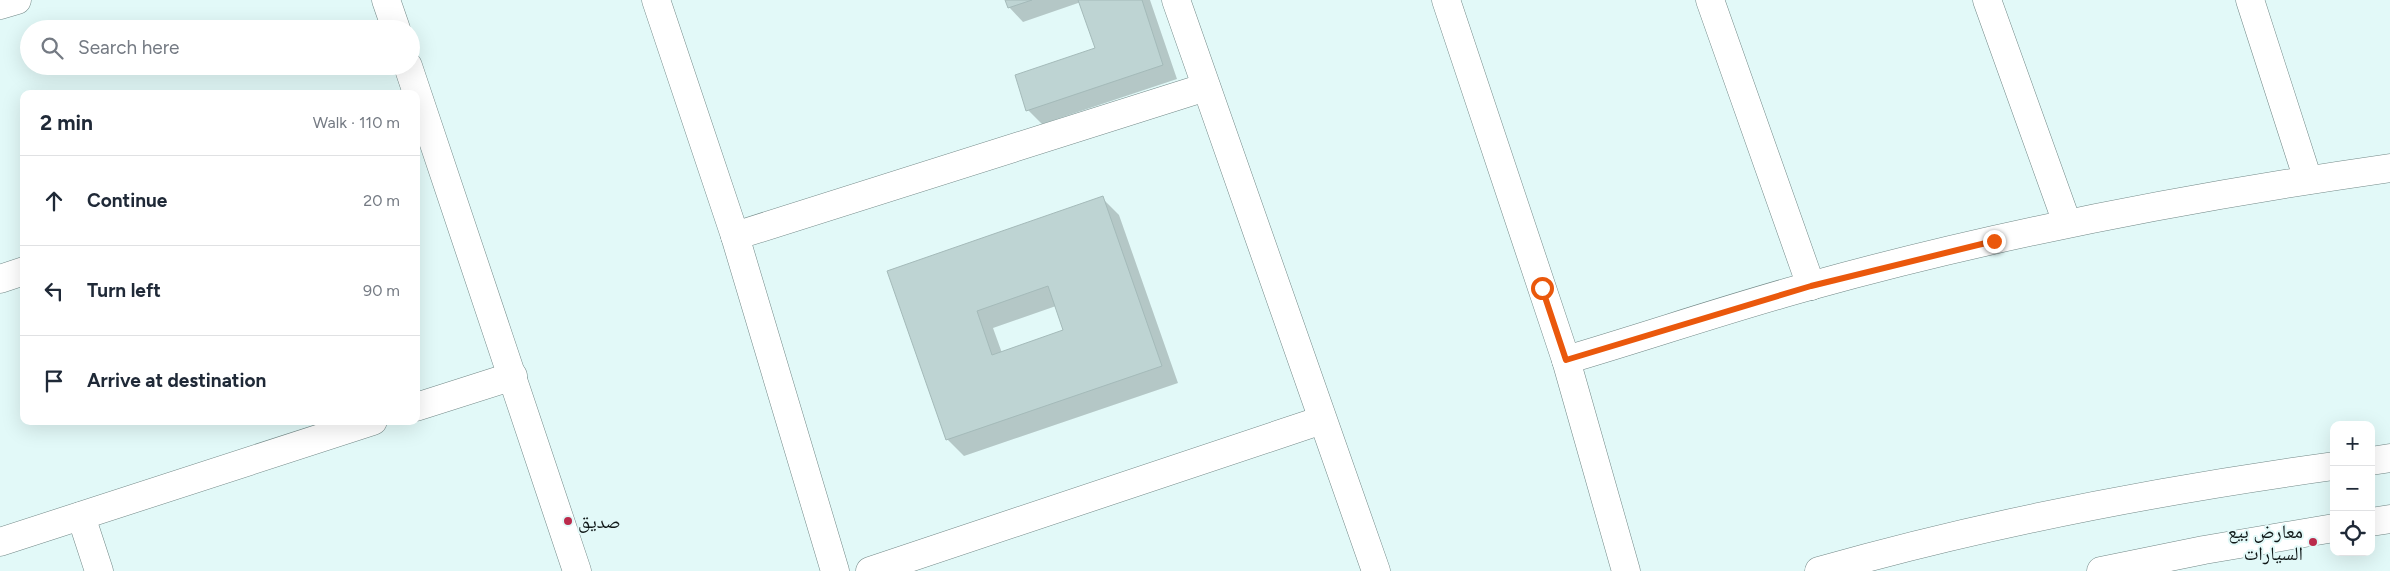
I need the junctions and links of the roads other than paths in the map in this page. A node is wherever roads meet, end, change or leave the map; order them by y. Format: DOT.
graph roads {
  1 [pos="16,0"];
  2 [pos="386,0"];
  3 [pos="656,0"];
  4 [pos="1176,0"];
  5 [pos="1446,0"];
  6 [pos="1710,0"];
  7 [pos="1987,0"];
  8 [pos="2250,0"];
  9 [pos="0,6"];
  10 [pos="393,20"];
  11 [pos="410,75"];
  12 [pos="1206,87"];
  13 [pos="413,90"];
  14 [pos="420,118"];
  15 [pos="424,136"];
  16 [pos="2390,168"];
  17 [pos="2308,180"];
  18 [pos="2067,223"];
  19 [pos="735,236"];
  20 [pos="20,272"];
  21 [pos="0,279"];
  22 [pos="1811,286"];
  23 [pos="1566,360"];
  24 [pos="513,376"];
  25 [pos="420,406"];
  26 [pos="1322,420"];
  27 [pos="361,425"];
  28 [pos="2390,458"];
  29 [pos="2375,460"];
  30 [pos="2330,467"];
  31 [pos="81,516"];
  32 [pos="2390,519"];
  33 [pos="2375,521"];
  34 [pos="2330,529"];
  35 [pos="0,542"];
  36 [pos="99,571"];
  37 [pos="577,571"];
  38 [pos="835,571"];
  39 [pos="870,571"];
  40 [pos="1376,571"];
  41 [pos="1626,571"];
  42 [pos="1819,571"];
  43 [pos="2101,571"];
  1 -- 9 [label="main road"];
  2 -- 10 [label="main road"];
  3 -- 19 [label="main road"];
  4 -- 12 [label="main road"];
  5 -- 23 [label="main road"];
  6 -- 22 [label="main road"];
  7 -- 18 [label="main road"];
  8 -- 17 [label="main road"];
  11 -- 13 [label="main road"];
  12 -- 19 [label="main road"];
  12 -- 26 [label="main road"];
  14 -- 15 [label="main road"];
  15 -- 24 [label="main road"];
  16 -- 17 [label="main road"];
  17 -- 18 [label="main road"];
  18 -- 22 [label="main road"];
  19 -- 38 [label="main road"];
  20 -- 21 [label="main road"];
  22 -- 23 [label="main road"];
  23 -- 41 [label="main road"];
  24 -- 25 [label="main road"];
  24 -- 37 [label="main road"];
  26 -- 39 [label="main road"];
  26 -- 40 [label="main road"];
  27 -- 31 [label="main road"];
  28 -- 29 [label="main road"];
  30 -- 42 [label="main road"];
  31 -- 35 [label="main road"];
  31 -- 36 [label="main road"];
  32 -- 33 [label="main road"];
  34 -- 43 [label="main road"];
}
